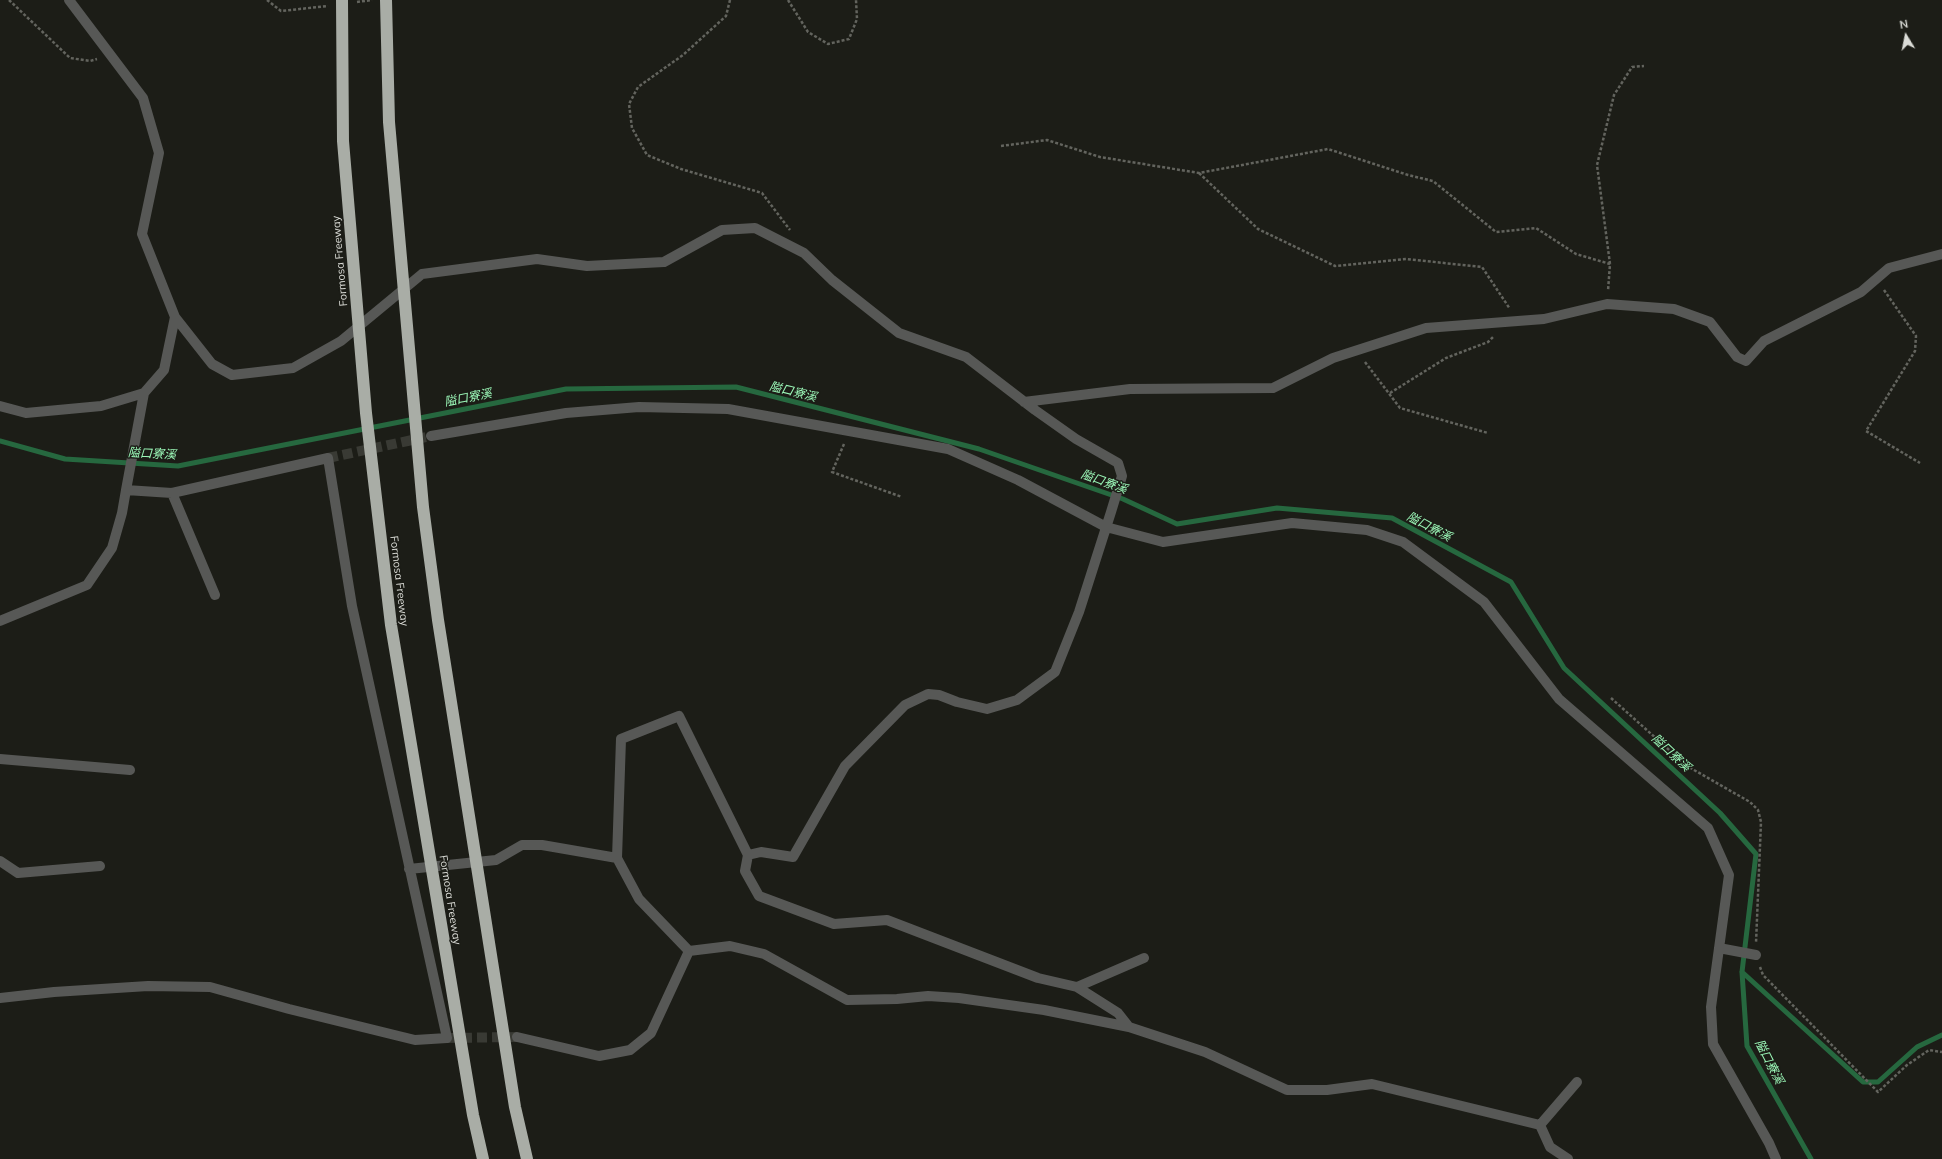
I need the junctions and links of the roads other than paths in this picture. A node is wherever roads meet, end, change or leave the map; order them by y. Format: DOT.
graph roads {
  1 [pos="69,0"];
  2 [pos="386,0"];
  3 [pos="343,2"];
  4 [pos="1942,254"];
  5 [pos="174,317"];
  6 [pos="144,393"];
  7 [pos="1024,402"];
  8 [pos="0,406"];
  9 [pos="431,436"];
  10 [pos="126,490"];
  11 [pos="172,493"];
  12 [pos="1106,526"];
  13 [pos="215,595"];
  14 [pos="0,621"];
  15 [pos="0,759"];
  16 [pos="130,770"];
  17 [pos="748,855"];
  18 [pos="617,858"];
  19 [pos="0,861"];
  20 [pos="100,866"];
  21 [pos="409,869"];
  22 [pos="1719,948"];
  23 [pos="689,951"];
  24 [pos="1755,955"];
  25 [pos="1144,958"];
  26 [pos="1077,987"];
  27 [pos="0,998"];
  28 [pos="1129,1027"];
  29 [pos="516,1037"];
  30 [pos="1577,1082"];
  31 [pos="1540,1125"];
  32 [pos="483,1159"];
  33 [pos="527,1159"];
  34 [pos="1568,1159"];
  35 [pos="1776,1159"];
  1 -- 5 [label="lane"];
  2 -- 33 [label="highway, bridge"];
  3 -- 32 [label="highway, Formosa Freeway, bridge"];
  4 -- 7 [label="lane"];
  5 -- 6 [label="lane"];
  5 -- 7 [label="lane"];
  6 -- 8 [label="lane"];
  6 -- 10 [label="lane"];
  7 -- 12 [label="lane"];
  9 -- 12 [label="lane"];
  10 -- 11 [label="lane"];
  10 -- 14 [label="lane"];
  11 -- 13 [label="lane"];
  11 -- 21 [label="lane"];
  12 -- 17 [label="lane"];
  12 -- 22 [label="lane"];
  15 -- 16 [label="lane"];
  17 -- 18 [label="lane"];
  17 -- 26 [label="lane"];
  18 -- 21 [label="lane"];
  18 -- 23 [label="lane"];
  19 -- 20 [label="lane"];
  21 -- 27 [label="lane"];
  22 -- 24 [label="lane"];
  22 -- 35 [label="lane"];
  23 -- 28 [label="lane"];
  23 -- 29 [label="lane"];
  25 -- 26 [label="lane"];
  26 -- 28 [label="lane"];
  28 -- 31 [label="lane"];
  30 -- 31 [label="lane"];
  31 -- 34 [label="lane"];
}
